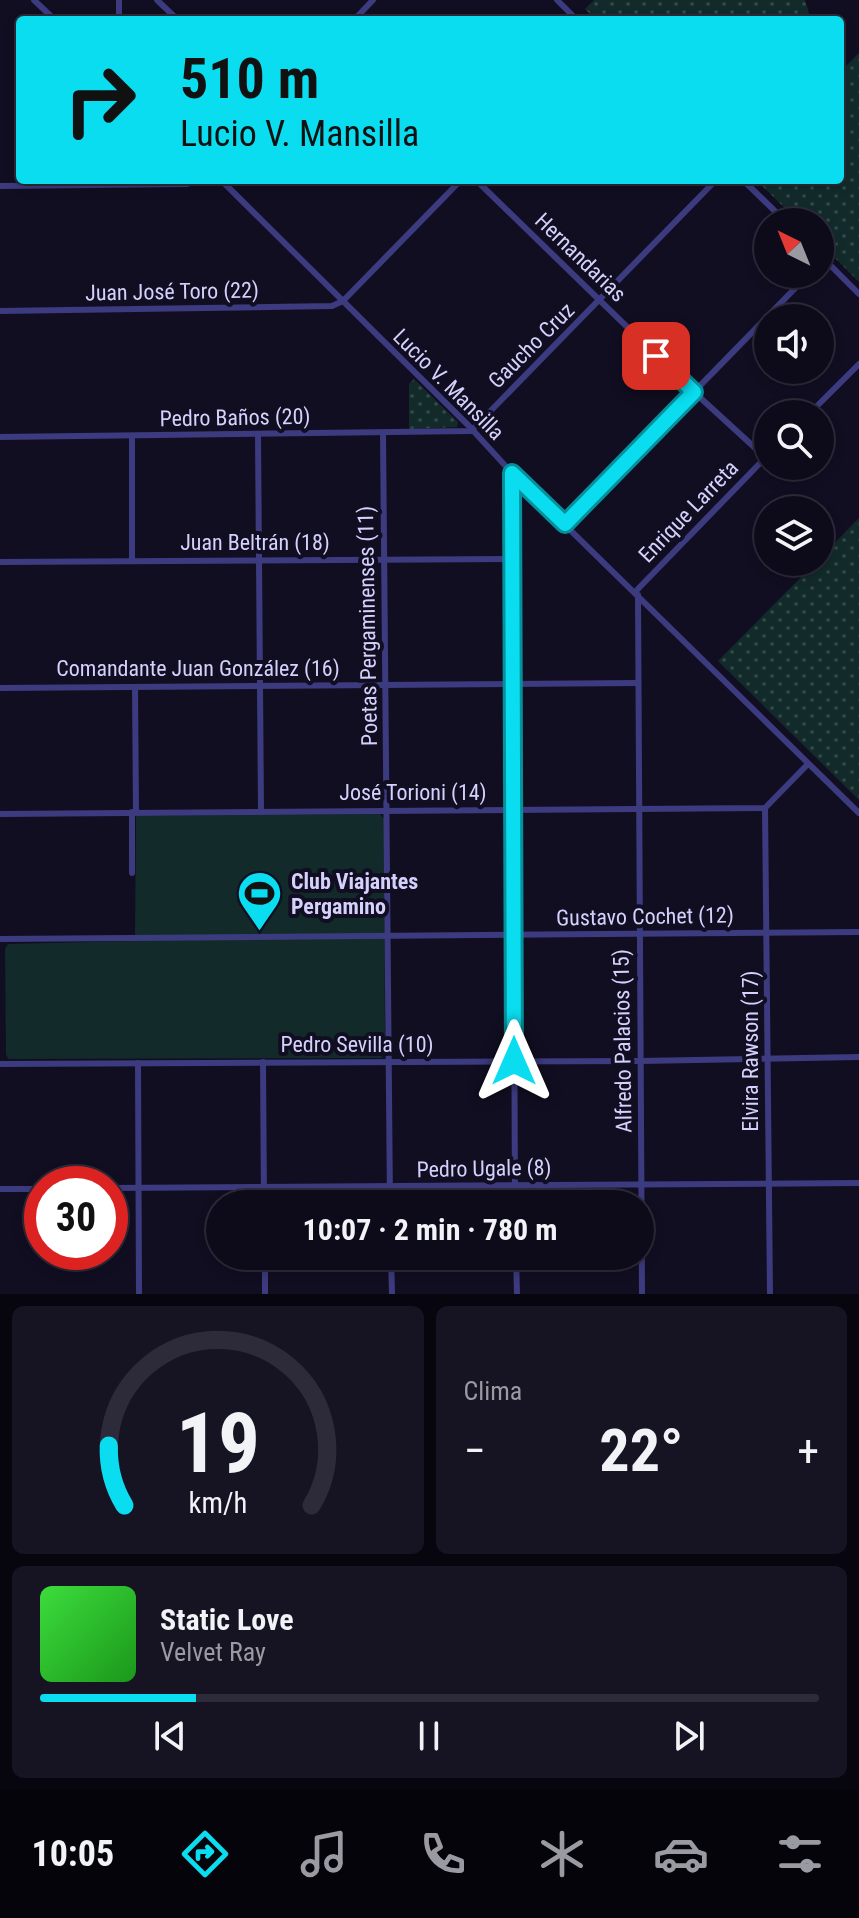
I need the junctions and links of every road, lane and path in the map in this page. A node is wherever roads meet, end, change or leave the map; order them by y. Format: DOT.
graph roads {
  1 [pos="34,0"];
  2 [pos="157,0"];
  3 [pos="373,0"];
  4 [pos="557,0"];
  5 [pos="51,16"];
  6 [pos="174,16"];
  7 [pos="358,16"];
  8 [pos="573,16"];
  9 [pos="187,184"];
  10 [pos="225,184"];
  11 [pos="457,184"];
  12 [pos="480,184"];
  13 [pos="712,184"];
  14 [pos="747,184"];
  15 [pos="0,186"];
  16 [pos="772,208"];
  17 [pos="834,271"];
  18 [pos="795,288"];
  19 [pos="859,294"];
  20 [pos="343,301"];
  21 [pos="599,301"];
  22 [pos="0,311"];
  23 [pos="859,364"];
  24 [pos="694,392"];
  25 [pos="823,400"];
  26 [pos="471,431"];
  27 [pos="383,433"];
  28 [pos="258,434"];
  29 [pos="132,436"];
  30 [pos="0,437"];
  31 [pos="754,445"];
  32 [pos="754,470"];
  33 [pos="512,473"];
  34 [pos="565,524"];
  35 [pos="260,559"];
  36 [pos="385,559"];
  37 [pos="511,559"];
  38 [pos="132,561"];
  39 [pos="0,562"];
  40 [pos="636,594"];
  41 [pos="637,683"];
  42 [pos="512,684"];
  43 [pos="260,685"];
  44 [pos="386,685"];
  45 [pos="135,687"];
  46 [pos="0,688"];
  47 [pos="808,764"];
  48 [pos="638,808"];
  49 [pos="765,808"];
  50 [pos="387,810"];
  51 [pos="512,810"];
  52 [pos="261,811"];
  53 [pos="134,812"];
  54 [pos="859,813"];
  55 [pos="0,814"];
  56 [pos="132,873"];
  57 [pos="859,932"];
  58 [pos="767,933"];
  59 [pos="639,934"];
  60 [pos="513,936"];
  61 [pos="388,937"];
  62 [pos="0,939"];
  63 [pos="859,1057"];
  64 [pos="768,1059"];
  65 [pos="514,1061"];
  66 [pos="640,1061"];
  67 [pos="263,1062"];
  68 [pos="389,1062"];
  69 [pos="138,1063"];
  70 [pos="0,1064"];
  71 [pos="768,1183"];
  72 [pos="859,1183"];
  73 [pos="515,1185"];
  74 [pos="641,1185"];
  75 [pos="389,1187"];
  76 [pos="128,1188"];
  77 [pos="139,1188"];
  78 [pos="264,1188"];
  79 [pos="0,1189"];
  80 [pos="24,1189"];
  81 [pos="389,1190"];
  82 [pos="515,1190"];
  83 [pos="265,1270"];
  84 [pos="391,1270"];
  85 [pos="516,1270"];
  86 [pos="139,1294"];
  87 [pos="265,1294"];
  88 [pos="392,1294"];
  89 [pos="517,1294"];
  90 [pos="642,1294"];
  91 [pos="770,1294"];
  1 -- 5 [label="street"];
  2 -- 6 [label="street"];
  3 -- 7 [label="street"];
  4 -- 8 [label="street"];
  9 -- 15 [label="street"];
  10 -- 20 [label="street, Lucio V. Mansilla"];
  11 -- 20 [label="street"];
  12 -- 21 [label="street, Hernandarias"];
  13 -- 21 [label="street, Gaucho Cruz"];
  14 -- 16 [label="street"];
  17 -- 19 [label="street"];
  18 -- 24 [label="street"];
  20 -- 22 [label="street, Juan José Toro (22)"];
  20 -- 26 [label="street, Lucio V. Mansilla"];
  21 -- 24 [label="street, Hernandarias"];
  21 -- 26 [label="street, Gaucho Cruz"];
  23 -- 25 [label="street"];
  24 -- 31 [label="street, Hernandarias"];
  24 -- 34 [label="street"];
  26 -- 27 [label="street, Pedro Baños (20)"];
  26 -- 33 [label="street, Lucio V. Mansilla"];
  27 -- 28 [label="street, Pedro Baños (20)"];
  27 -- 36 [label="street, Poetas Pergaminenses (11)"];
  28 -- 29 [label="street, Pedro Baños (20)"];
  28 -- 35 [label="street"];
  29 -- 30 [label="street, Pedro Baños (20)"];
  29 -- 38 [label="street"];
  32 -- 40 [label="street, Enrique Larreta"];
  33 -- 34 [label="street, Lucio V. Mansilla"];
  33 -- 37 [label="street"];
  34 -- 40 [label="street, Lucio V. Mansilla"];
  35 -- 36 [label="street, Juan Beltrán (18)"];
  35 -- 38 [label="street, Juan Beltrán (18)"];
  35 -- 43 [label="street"];
  36 -- 37 [label="street, Juan Beltrán (18)"];
  36 -- 44 [label="street, Poetas Pergaminenses (11)"];
  37 -- 42 [label="street"];
  38 -- 39 [label="street, Juan Beltrán (18)"];
  40 -- 41 [label="street, Alfredo Palacios (15)"];
  40 -- 47 [label="street, Lucio V. Mansilla"];
  41 -- 42 [label="street, Comandante Juan González (16)"];
  41 -- 48 [label="street, Alfredo Palacios (15)"];
  42 -- 44 [label="street, Comandante Juan González (16)"];
  42 -- 51 [label="street"];
  43 -- 44 [label="street, Comandante Juan González (16)"];
  43 -- 45 [label="street, Comandante Juan González (16)"];
  43 -- 52 [label="street"];
  44 -- 50 [label="street, Poetas Pergaminenses (11)"];
  45 -- 46 [label="street, Comandante Juan González (16)"];
  45 -- 53 [label="street"];
  47 -- 49 [label="street"];
  47 -- 54 [label="street, Lucio V. Mansilla"];
  48 -- 49 [label="street, José Torioni (14)"];
  48 -- 51 [label="street, José Torioni (14)"];
  48 -- 59 [label="street, Alfredo Palacios (15)"];
  49 -- 58 [label="street, Elvira Rawson (17)"];
  50 -- 51 [label="street, José Torioni (14)"];
  50 -- 52 [label="street, José Torioni (14)"];
  50 -- 61 [label="street, Poetas Pergaminenses (11)"];
  51 -- 60 [label="street"];
  52 -- 53 [label="street, José Torioni (14)"];
  53 -- 55 [label="street, José Torioni (14)"];
  53 -- 56 [label="street"];
  57 -- 58 [label="street, Gustavo Cochet (12)"];
  58 -- 59 [label="street, Gustavo Cochet (12)"];
  58 -- 64 [label="street, Elvira Rawson (17)"];
  59 -- 60 [label="street, Gustavo Cochet (12)"];
  59 -- 66 [label="street, Alfredo Palacios (15)"];
  60 -- 61 [label="street, Gustavo Cochet (12)"];
  60 -- 65 [label="street"];
  61 -- 62 [label="street, Gustavo Cochet (12)"];
  61 -- 68 [label="street, Poetas Pergaminenses (11)"];
  63 -- 64 [label="street, Pedro Sevilla (10)"];
  64 -- 66 [label="street, Pedro Sevilla (10)"];
  64 -- 71 [label="street, Elvira Rawson (17)"];
  65 -- 66 [label="street, Pedro Sevilla (10)"];
  65 -- 68 [label="street, Pedro Sevilla (10)"];
  65 -- 73 [label="street"];
  66 -- 74 [label="street, Alfredo Palacios (15)"];
  67 -- 68 [label="street, Pedro Sevilla (10)"];
  67 -- 69 [label="street, Pedro Sevilla (10)"];
  67 -- 78 [label="street"];
  68 -- 75 [label="street, Poetas Pergaminenses (11)"];
  69 -- 70 [label="street, Pedro Sevilla (10)"];
  69 -- 77 [label="street"];
  71 -- 72 [label="street, Pedro Ugale (8)"];
  71 -- 74 [label="street, Pedro Ugale (8)"];
  71 -- 91 [label="street, Elvira Rawson (17)"];
  73 -- 74 [label="street, Pedro Ugale (8)"];
  73 -- 75 [label="street, Pedro Ugale (8)"];
  73 -- 82 [label="street"];
  74 -- 90 [label="street, Alfredo Palacios (15)"];
  75 -- 78 [label="street, Pedro Ugale (8)"];
  75 -- 81 [label="street, Poetas Pergaminenses (11)"];
  76 -- 77 [label="street, Pedro Ugale (8)"];
  77 -- 78 [label="street, Pedro Ugale (8)"];
  77 -- 86 [label="street"];
  79 -- 80 [label="street"];
  83 -- 87 [label="street"];
  84 -- 88 [label="street"];
  85 -- 89 [label="street"];
}
